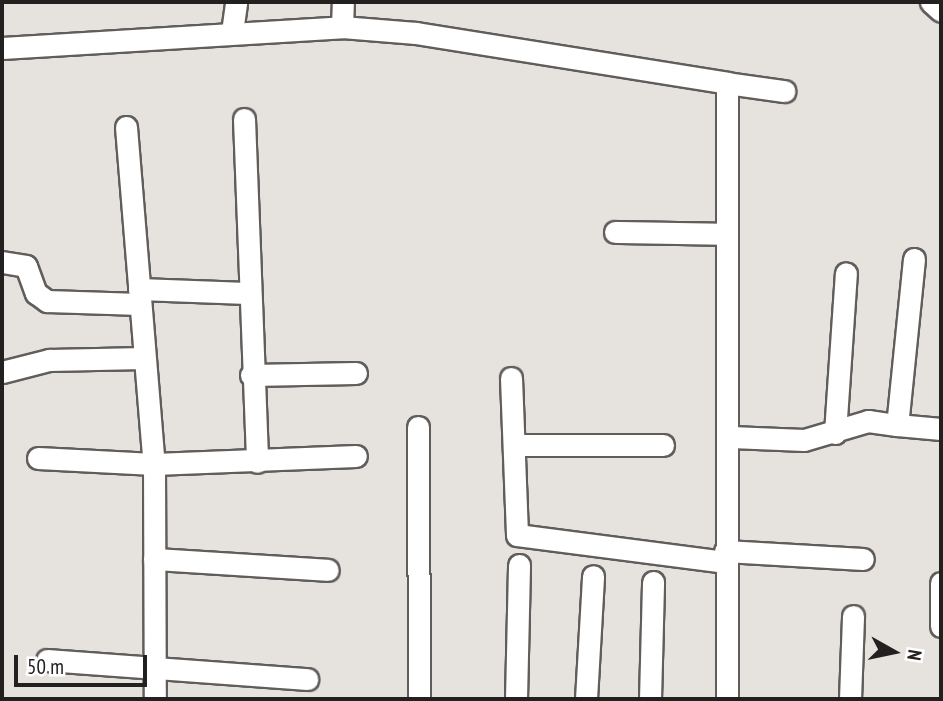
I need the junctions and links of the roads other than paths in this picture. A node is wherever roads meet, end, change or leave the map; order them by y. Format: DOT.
graph roads {
  1 [pos="236,2"];
  2 [pos="343,2"];
  3 [pos="931,2"];
  4 [pos="941,11"];
  5 [pos="342,27"];
  6 [pos="232,32"];
  7 [pos="2,48"];
  8 [pos="727,83"];
  9 [pos="784,91"];
  10 [pos="244,119"];
  11 [pos="126,127"];
  12 [pos="615,232"];
  13 [pos="725,234"];
  14 [pos="914,259"];
  15 [pos="2,262"];
  16 [pos="846,273"];
  17 [pos="247,293"];
  18 [pos="139,297"];
  19 [pos="144,358"];
  20 [pos="2,372"];
  21 [pos="356,373"];
  22 [pos="251,375"];
  23 [pos="512,378"];
  24 [pos="898,425"];
  25 [pos="418,427"];
  26 [pos="941,429"];
  27 [pos="835,433"];
  28 [pos="731,437"];
  29 [pos="515,445"];
  30 [pos="663,445"];
  31 [pos="356,456"];
  32 [pos="38,458"];
  33 [pos="257,461"];
  34 [pos="154,464"];
  35 [pos="725,557"];
  36 [pos="154,559"];
  37 [pos="863,559"];
  38 [pos="519,565"];
  39 [pos="328,570"];
  40 [pos="593,576"];
  41 [pos="653,582"];
  42 [pos="941,583"];
  43 [pos="853,615"];
  44 [pos="941,626"];
  45 [pos="47,660"];
  46 [pos="155,665"];
  47 [pos="307,679"];
  48 [pos="155,699"];
  49 [pos="419,699"];
  50 [pos="516,699"];
  51 [pos="586,699"];
  52 [pos="650,699"];
  53 [pos="727,699"];
  54 [pos="850,699"];
  1 -- 6 [label="street"];
  2 -- 5 [label="street"];
  3 -- 4 [label="street"];
  5 -- 6 [label="street"];
  5 -- 8 [label="street"];
  6 -- 7 [label="street"];
  8 -- 9 [label="street"];
  8 -- 13 [label="street"];
  10 -- 17 [label="street"];
  11 -- 18 [label="street"];
  12 -- 13 [label="street"];
  13 -- 28 [label="street"];
  14 -- 24 [label="street"];
  15 -- 18 [label="street"];
  16 -- 27 [label="street"];
  17 -- 18 [label="street"];
  17 -- 22 [label="street"];
  18 -- 19 [label="street"];
  19 -- 20 [label="street"];
  19 -- 34 [label="street"];
  21 -- 22 [label="street"];
  22 -- 33 [label="street"];
  23 -- 29 [label="street"];
  24 -- 26 [label="street"];
  24 -- 27 [label="street"];
  25 -- 49 [label="street"];
  27 -- 28 [label="street"];
  28 -- 35 [label="street"];
  29 -- 30 [label="street"];
  29 -- 35 [label="street"];
  31 -- 33 [label="street"];
  32 -- 34 [label="street"];
  33 -- 34 [label="street"];
  34 -- 36 [label="street"];
  35 -- 37 [label="street"];
  35 -- 53 [label="street"];
  36 -- 39 [label="street"];
  36 -- 46 [label="street"];
  38 -- 50 [label="street"];
  40 -- 51 [label="street"];
  41 -- 52 [label="street"];
  42 -- 44 [label="street"];
  43 -- 54 [label="street"];
  45 -- 46 [label="street"];
  46 -- 47 [label="street"];
  46 -- 48 [label="street"];
}
